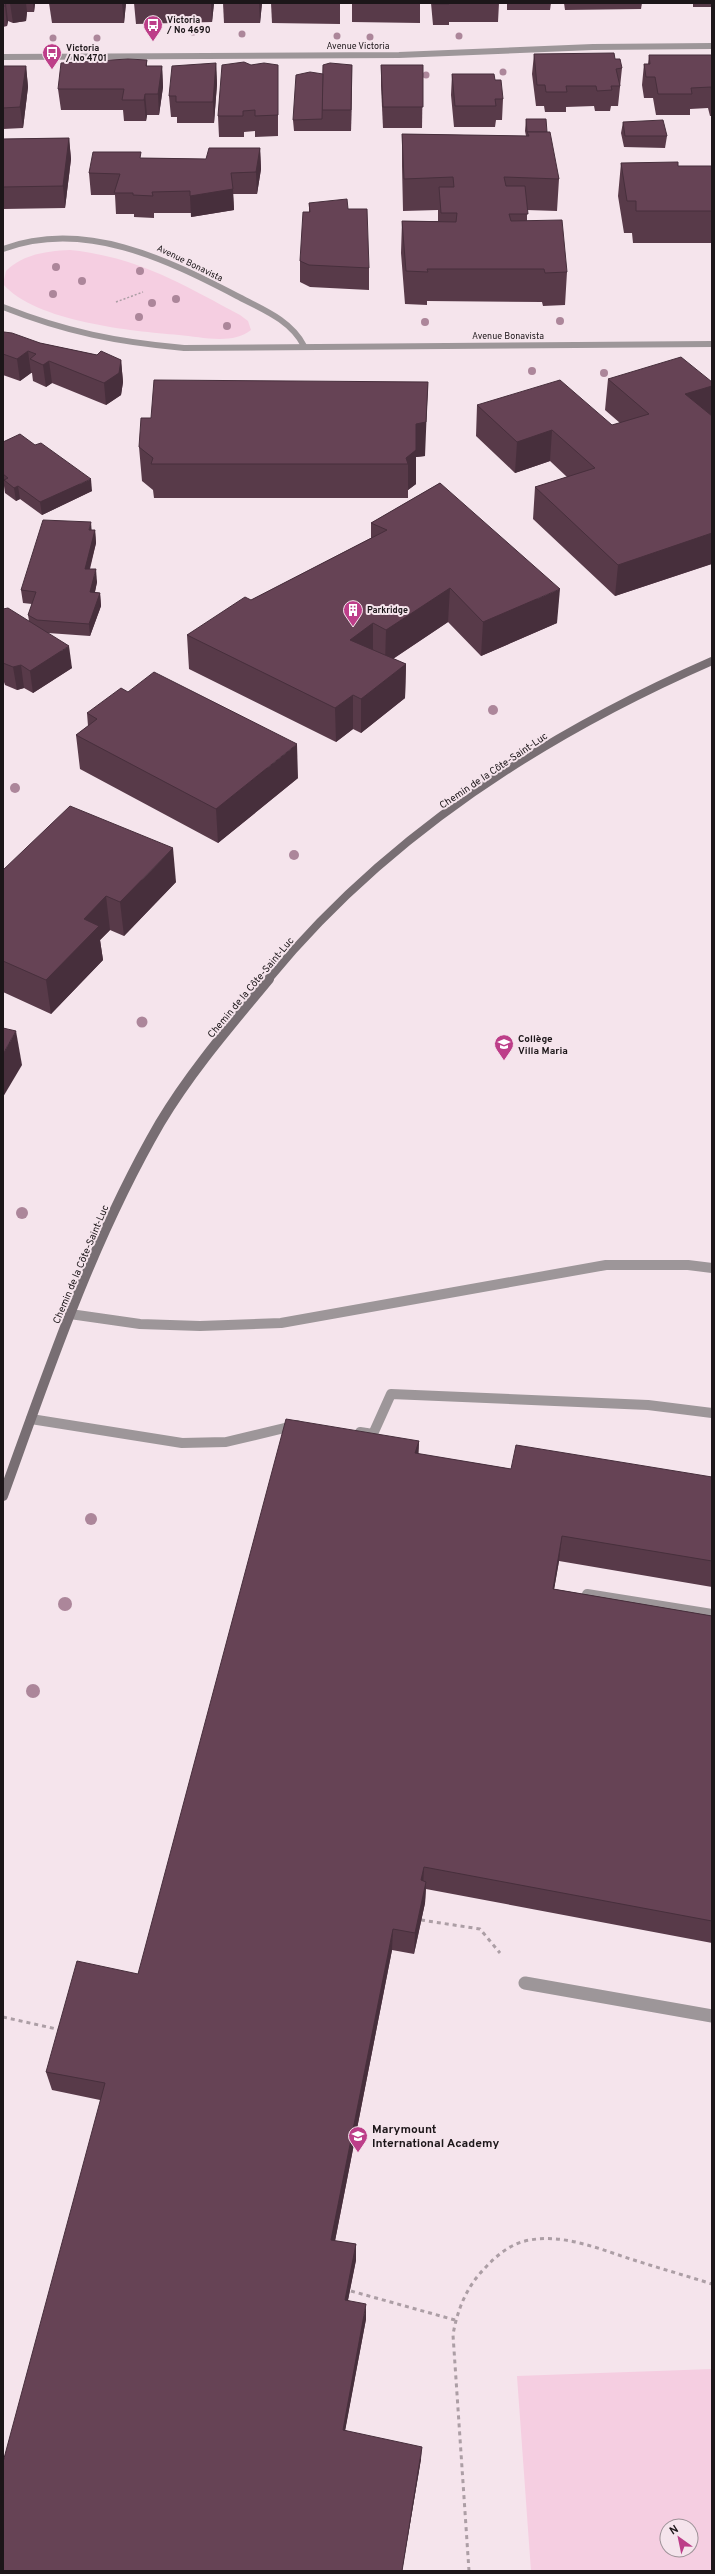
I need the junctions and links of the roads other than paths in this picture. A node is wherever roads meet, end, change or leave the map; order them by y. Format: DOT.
graph roads {
  1 [pos="712,46"];
  2 [pos="3,57"];
  3 [pos="3,249"];
  4 [pos="3,307"];
  5 [pos="712,344"];
  6 [pos="304,346"];
  7 [pos="712,661"];
  8 [pos="712,1268"];
  9 [pos="70,1314"];
  10 [pos="712,1413"];
  11 [pos="31,1419"];
  12 [pos="312,1426"];
  13 [pos="349,1430"];
  14 [pos="3,1496"];
  15 [pos="587,1594"];
  16 [pos="712,1614"];
  17 [pos="525,1983"];
  18 [pos="712,2016"];
  1 -- 2 [label="street, Avenue Victoria"];
  3 -- 6 [label="street, Avenue Bonavista"];
  4 -- 6 [label="street, Avenue Bonavista"];
  5 -- 6 [label="street, Avenue Bonavista"];
  7 -- 9 [label="main road, Chemin de la Côte-Saint-Luc"];
  8 -- 9 [label="street"];
  9 -- 11 [label="main road, Chemin de la Côte-Saint-Luc"];
  10 -- 13 [label="street"];
  11 -- 12 [label="street"];
  11 -- 14 [label="main road, Chemin de la Côte-Saint-Luc"];
  15 -- 16 [label="street"];
  17 -- 18 [label="street"];
}
